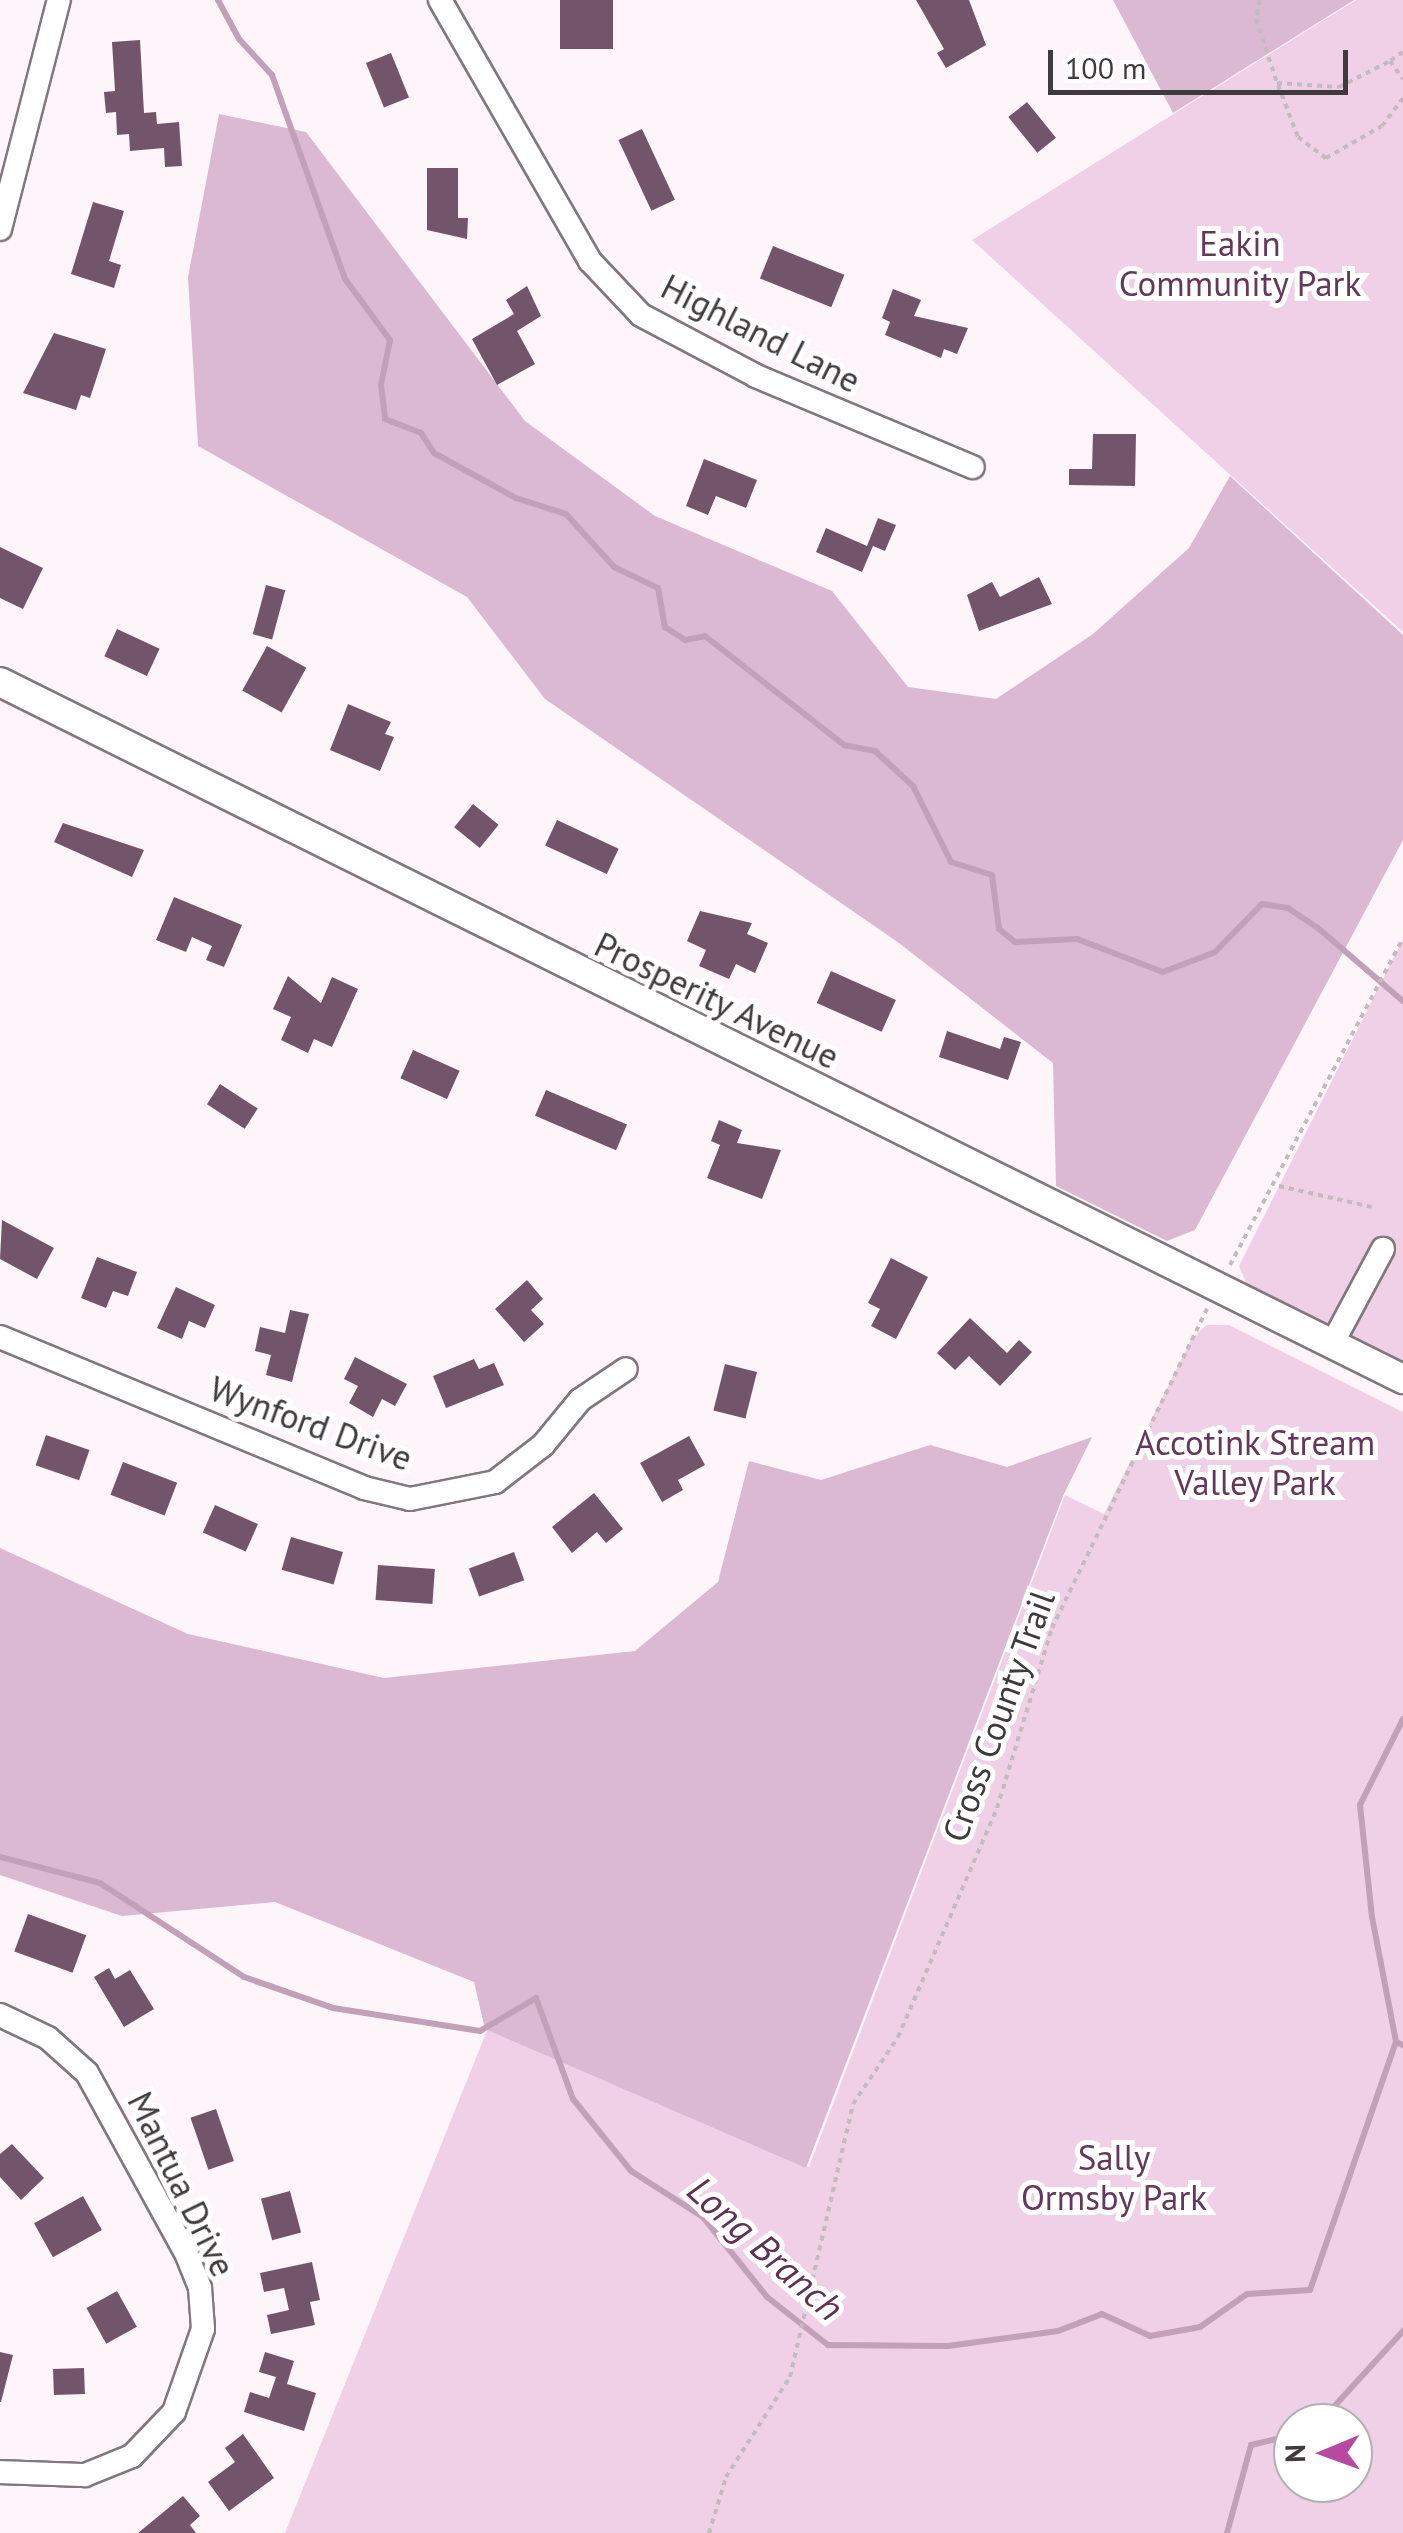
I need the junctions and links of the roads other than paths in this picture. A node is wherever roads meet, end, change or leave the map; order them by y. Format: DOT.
graph roads {
  1 [pos="60,0"];
  2 [pos="440,0"];
  3 [pos="0,228"];
  4 [pos="973,467"];
  5 [pos="0,682"];
  6 [pos="1383,1248"];
  7 [pos="0,1337"];
  8 [pos="1332,1344"];
  9 [pos="626,1369"];
  10 [pos="1403,1379"];
  11 [pos="0,2015"];
  12 [pos="0,2472"];
  1 -- 3 [label="street"];
  2 -- 4 [label="street, Highland Lane"];
  5 -- 8 [label="main road, Prosperity Avenue"];
  6 -- 8 [label="street"];
  7 -- 9 [label="street, Wynford Drive"];
  8 -- 10 [label="main road, Prosperity Avenue"];
  11 -- 12 [label="street, Mantua Drive"];
}
